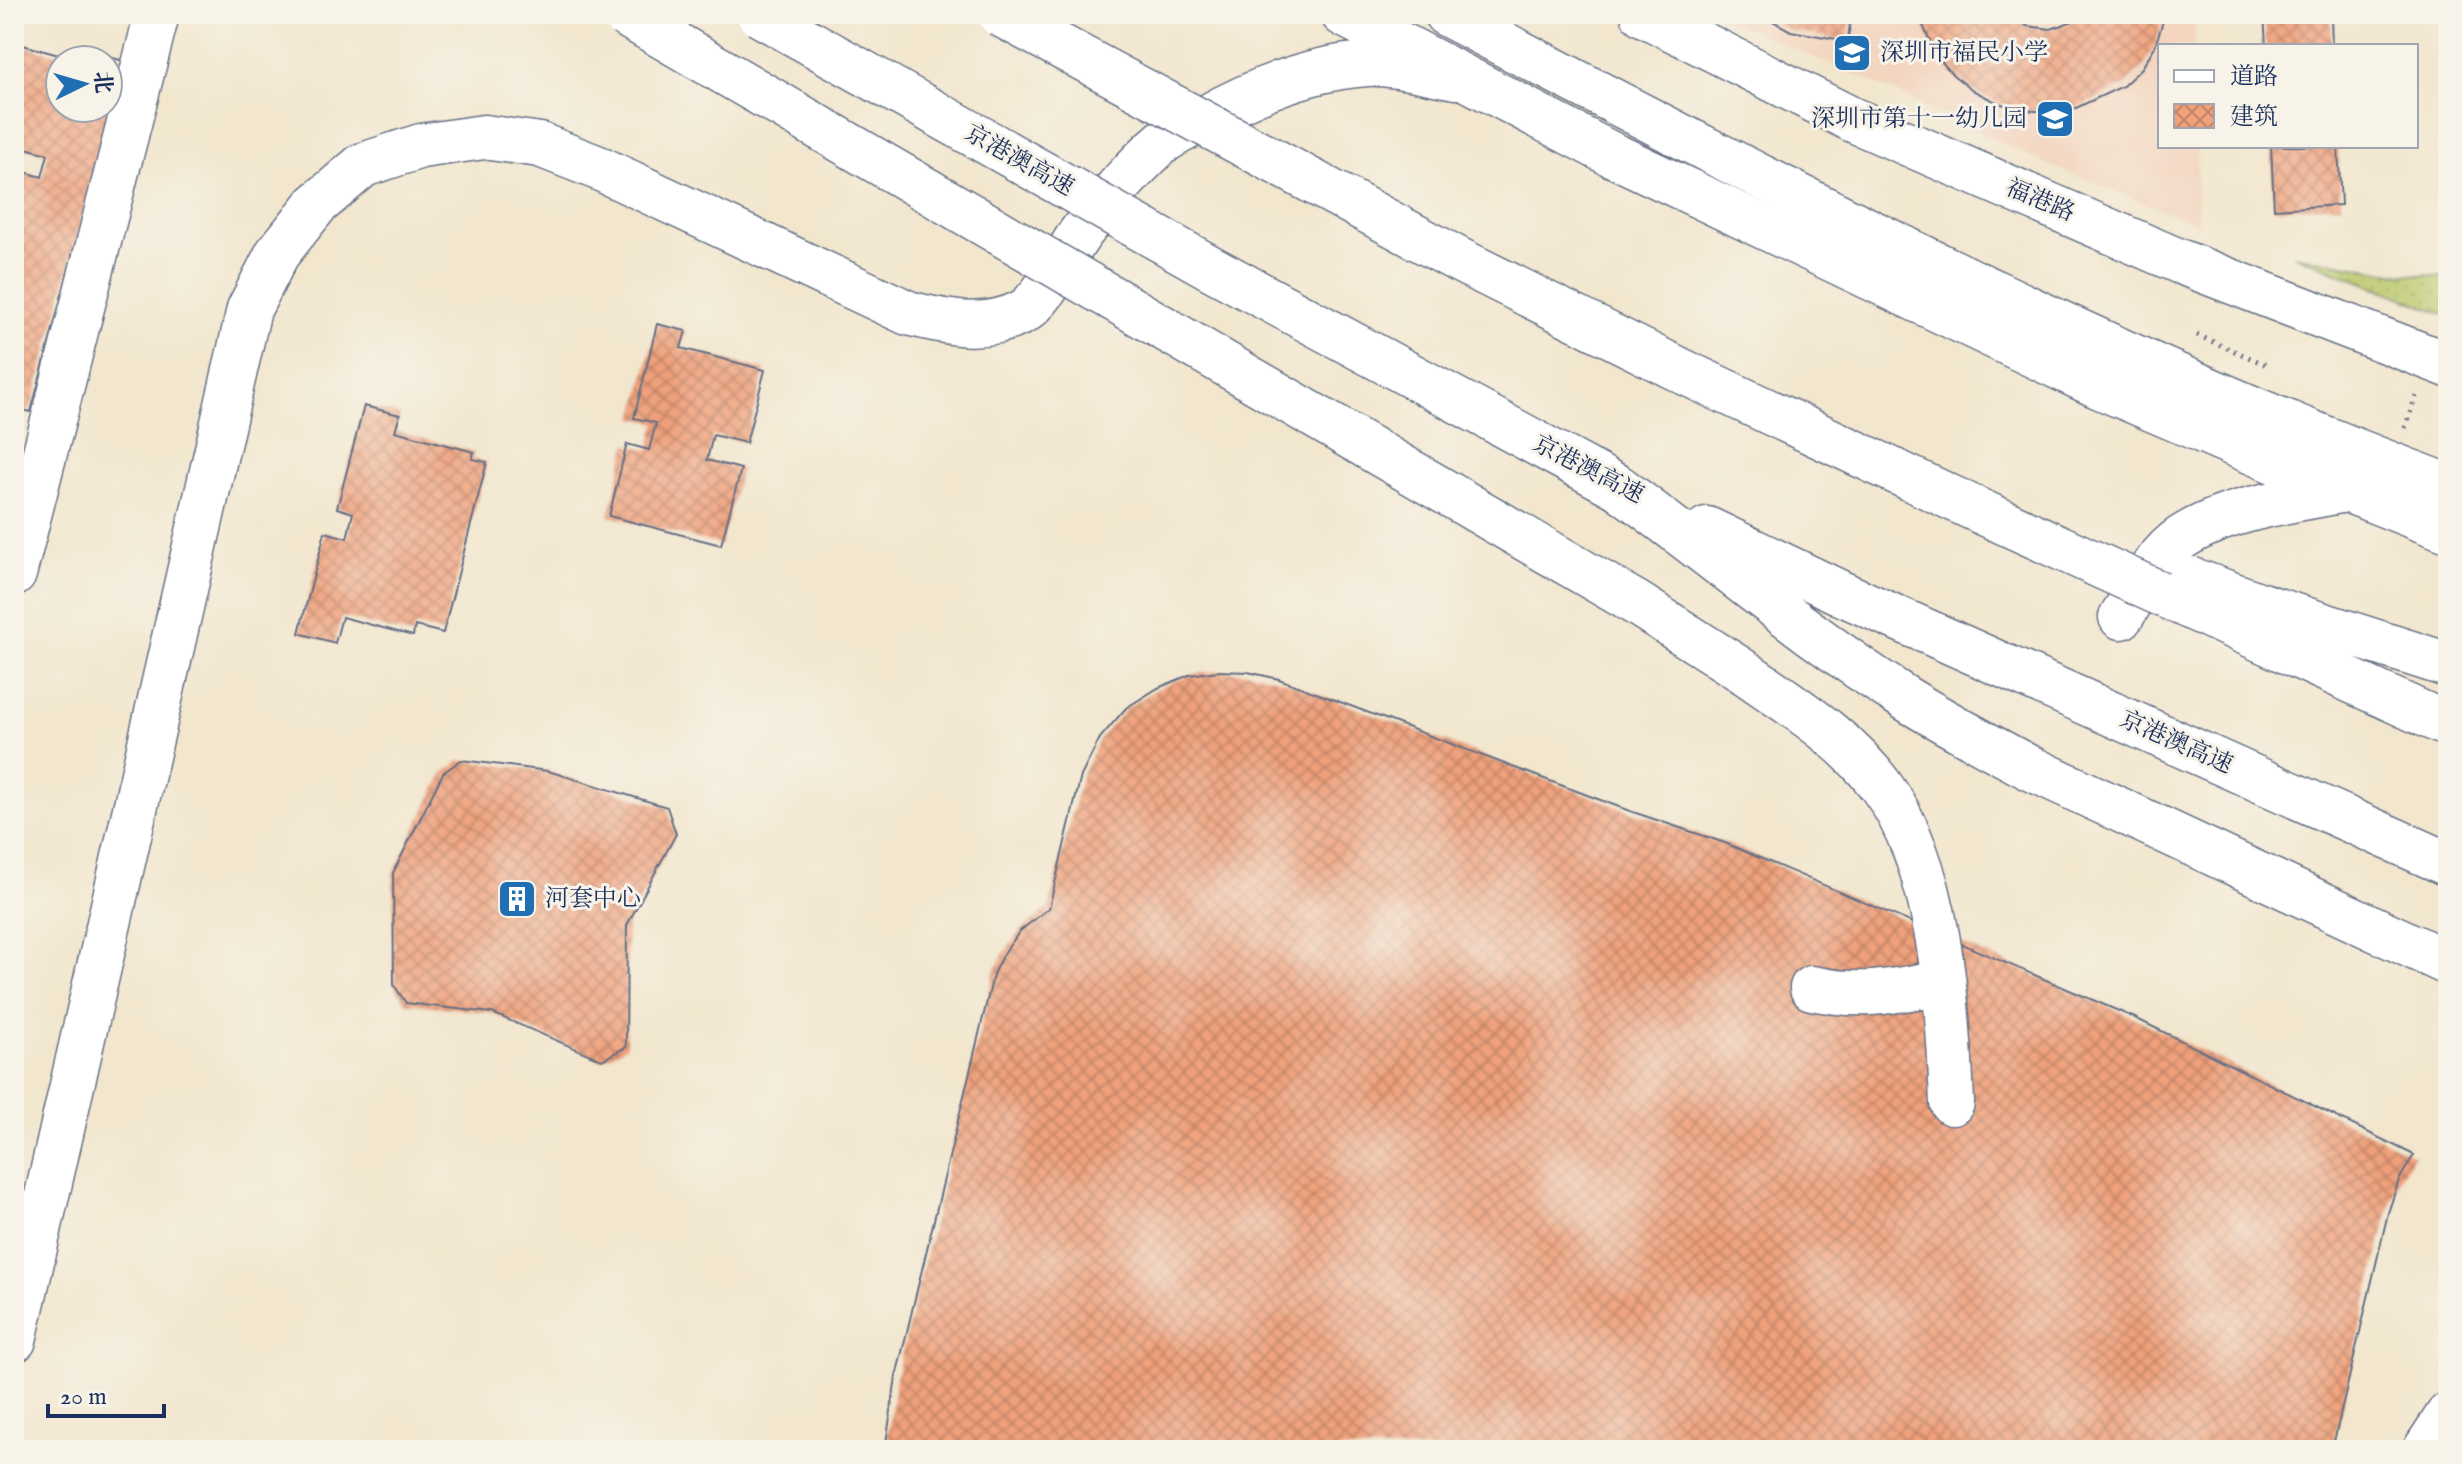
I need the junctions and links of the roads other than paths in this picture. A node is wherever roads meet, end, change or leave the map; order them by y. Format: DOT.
graph roads {
  1 [pos="157,14"];
  2 [pos="624,14"];
  3 [pos="639,14"];
  4 [pos="759,14"];
  5 [pos="1000,14"];
  6 [pos="1343,14"];
  7 [pos="1446,14"];
  8 [pos="1643,14"];
  9 [pos="689,52"];
  10 [pos="1460,77"];
  11 [pos="2434,375"];
  12 [pos="2448,486"];
  13 [pos="1618,487"];
  14 [pos="2347,490"];
  15 [pos="1971,507"];
  16 [pos="2448,530"];
  17 [pos="14,574"];
  18 [pos="2121,617"];
  19 [pos="2448,665"];
  20 [pos="2448,725"];
  21 [pos="2448,864"];
  22 [pos="2448,963"];
  23 [pos="1943,982"];
  24 [pos="1812,988"];
  25 [pos="1952,1103"];
  26 [pos="14,1340"];
  27 [pos="2448,1415"];
  28 [pos="2425,1450"];
  1 -- 17 [label="main road"];
  2 -- 9 [label="main road, bridge"];
  3 -- 9 [label="main road, bridge"];
  4 -- 13 [label="main road, 京港澳高速, bridge"];
  5 -- 15 [label="main road, bridge"];
  6 -- 10 [label="main road"];
  7 -- 12 [label="main road"];
  8 -- 11 [label="main road, 福港路"];
  9 -- 23 [label="main road, bridge"];
  10 -- 14 [label="main road"];
  10 -- 26 [label="main road"];
  13 -- 21 [label="main road, 京港澳高速"];
  13 -- 22 [label="main road"];
  14 -- 16 [label="main road"];
  14 -- 18 [label="main road"];
  15 -- 19 [label="main road, bridge"];
  15 -- 20 [label="main road, bridge"];
  23 -- 24 [label="main road"];
  23 -- 25 [label="main road"];
  27 -- 28 [label="main road"];
}
